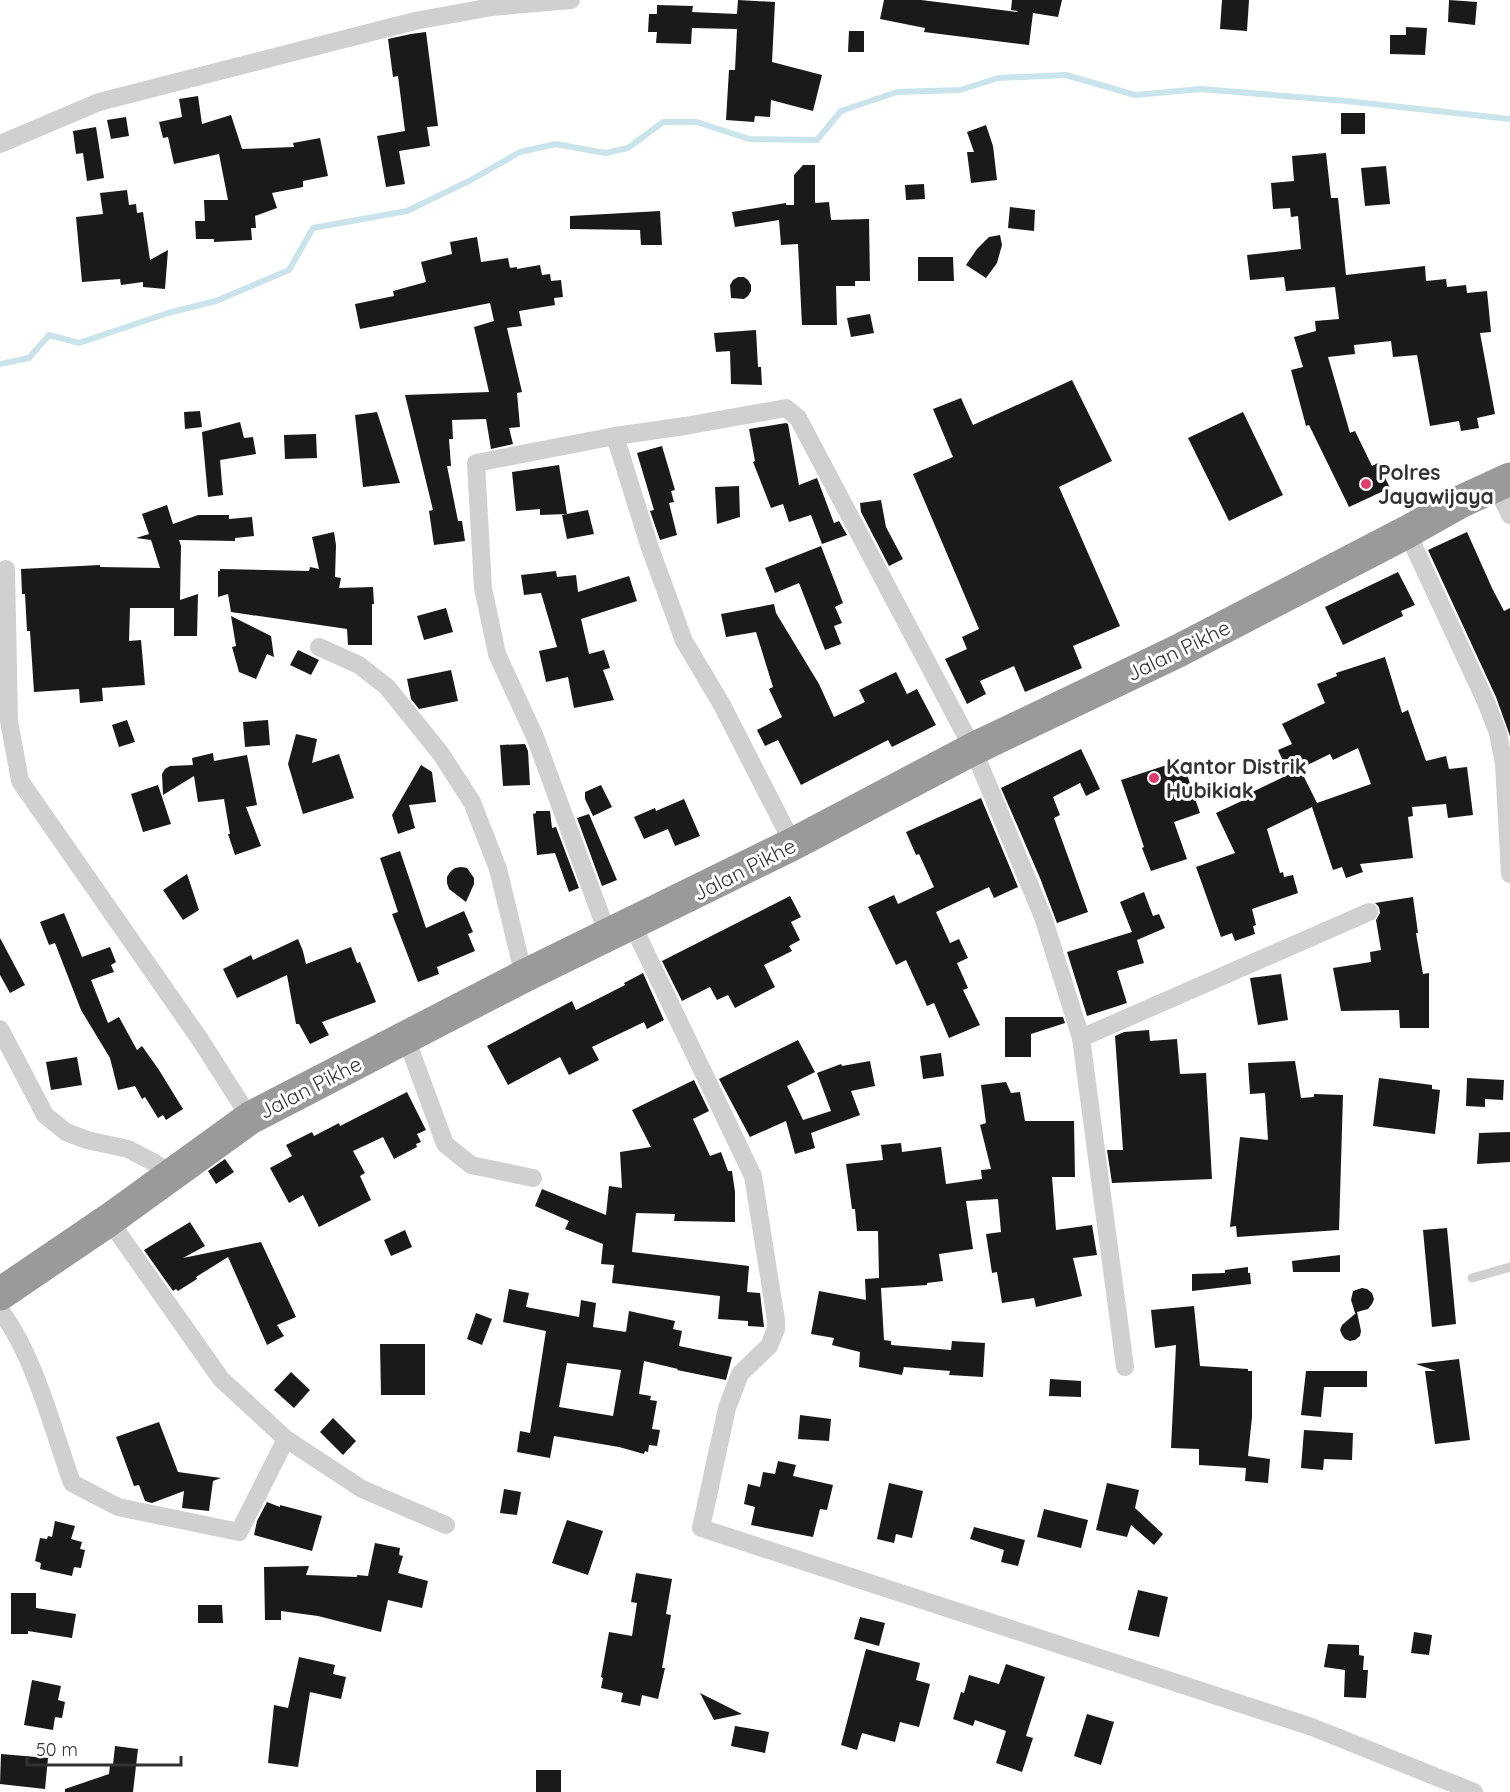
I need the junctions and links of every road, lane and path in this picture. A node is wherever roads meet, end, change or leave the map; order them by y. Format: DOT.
graph roads {
  1 [pos="571,0"];
  2 [pos="0,144"];
  3 [pos="615,436"];
  4 [pos="1503,482"];
  5 [pos="1510,515"];
  6 [pos="1407,532"];
  7 [pos="6,569"];
  8 [pos="319,647"];
  9 [pos="973,749"];
  10 [pos="793,844"];
  11 [pos="1510,874"];
  12 [pos="1369,912"];
  13 [pos="620,930"];
  14 [pos="524,976"];
  15 [pos="0,1029"];
  16 [pos="406,1038"];
  17 [pos="1081,1038"];
  18 [pos="250,1118"];
  19 [pos="172,1175"];
  20 [pos="533,1178"];
  21 [pos="109,1220"];
  22 [pos="1510,1267"];
  23 [pos="1472,1278"];
  24 [pos="0,1294"];
  25 [pos="0,1310"];
  26 [pos="1125,1367"];
  27 [pos="286,1439"];
  28 [pos="446,1525"];
  29 [pos="1474,1792"];
  1 -- 2 [label="street"];
  3 -- 9 [label="street"];
  3 -- 10 [label="street"];
  3 -- 13 [label="street"];
  4 -- 5 [label="street"];
  4 -- 6 [label="highway, Jalan Pikhe"];
  6 -- 9 [label="highway, Jalan Pikhe"];
  6 -- 11 [label="street"];
  7 -- 18 [label="street"];
  8 -- 14 [label="street"];
  9 -- 10 [label="highway, Jalan Pikhe"];
  9 -- 17 [label="street"];
  10 -- 13 [label="highway, Jalan Pikhe"];
  12 -- 17 [label="street"];
  13 -- 14 [label="highway, Jalan Pikhe"];
  13 -- 29 [label="street"];
  14 -- 16 [label="highway, Jalan Pikhe"];
  15 -- 19 [label="street"];
  16 -- 18 [label="highway, Jalan Pikhe"];
  16 -- 20 [label="street"];
  17 -- 26 [label="street"];
  18 -- 19 [label="highway, Jalan Pikhe"];
  19 -- 21 [label="highway, Jalan Pikhe"];
  21 -- 24 [label="highway, Jalan Pikhe"];
  21 -- 27 [label="street"];
  22 -- 23 [label="lane"];
  25 -- 27 [label="street"];
  27 -- 28 [label="street"];
}
